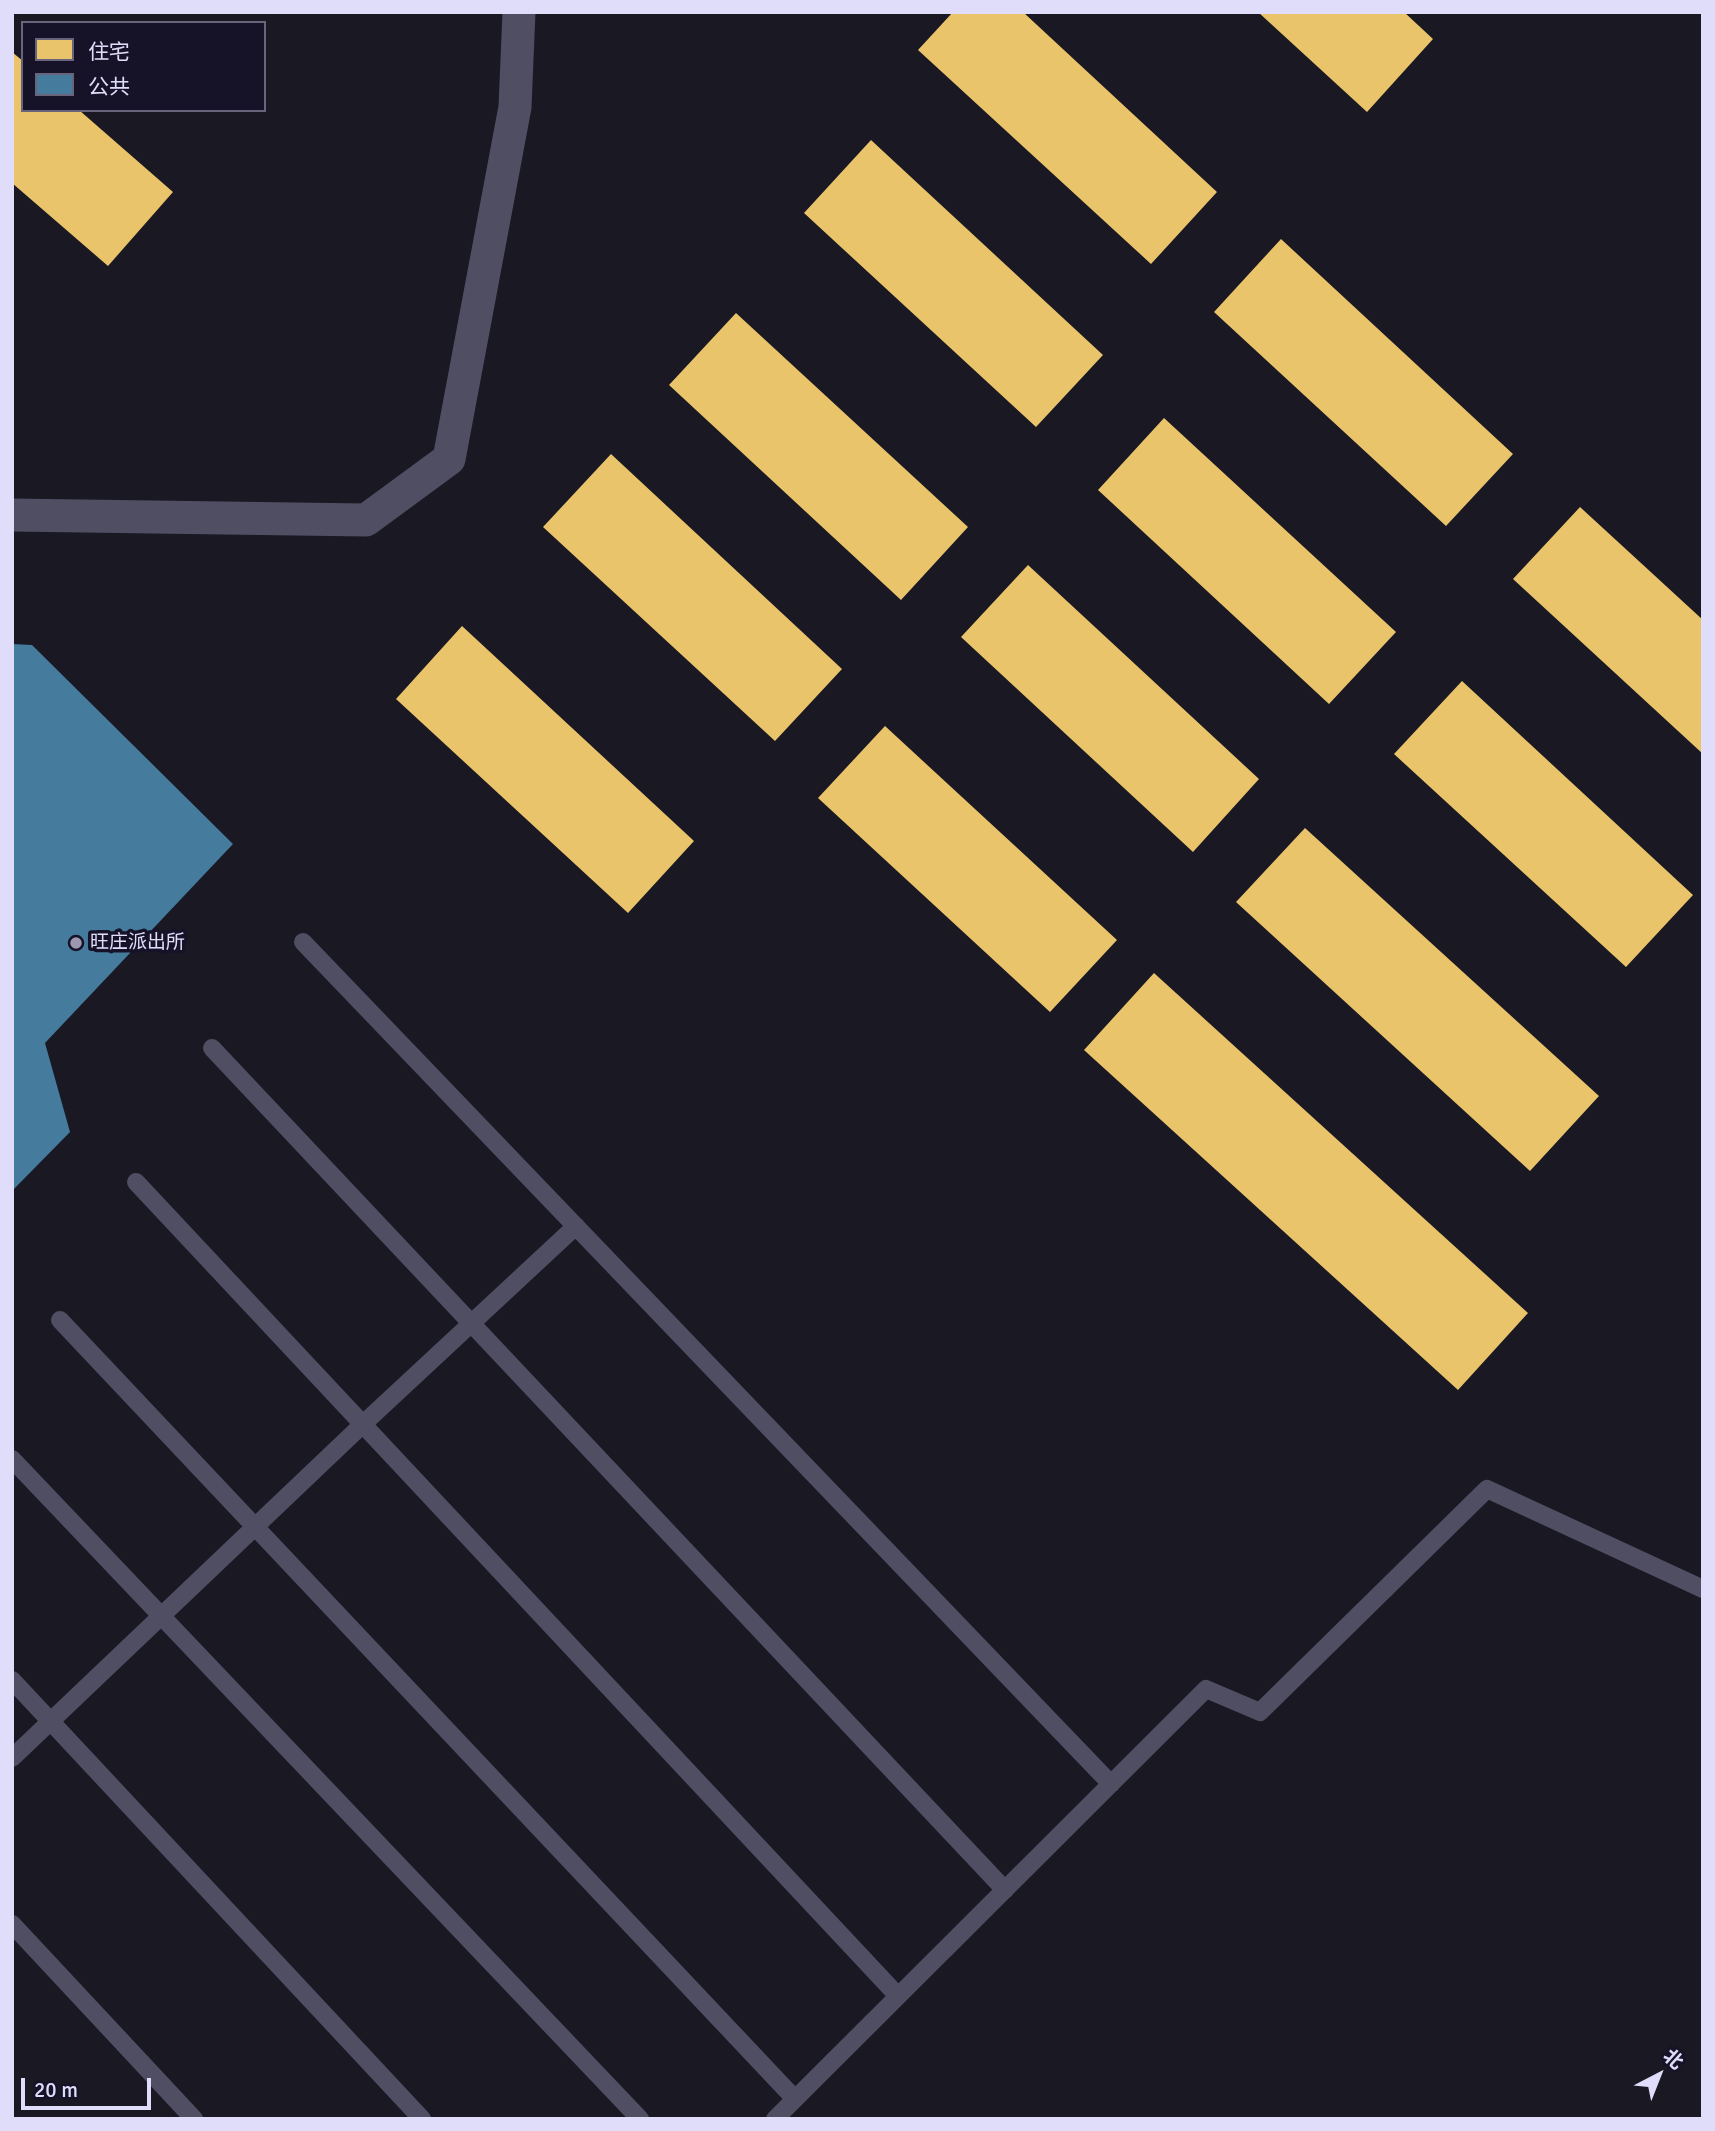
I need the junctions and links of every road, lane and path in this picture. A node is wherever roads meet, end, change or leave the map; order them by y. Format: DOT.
graph roads {
  1 [pos="519,12"];
  2 [pos="12,515"];
  3 [pos="303,942"];
  4 [pos="212,1048"];
  5 [pos="136,1182"];
  6 [pos="576,1226"];
  7 [pos="60,1320"];
  8 [pos="471,1324"];
  9 [pos="362,1425"];
  10 [pos="12,1459"];
  11 [pos="256,1526"];
  12 [pos="1703,1589"];
  13 [pos="162,1616"];
  14 [pos="12,1680"];
  15 [pos="51,1721"];
  16 [pos="12,1758"];
  17 [pos="1111,1784"];
  18 [pos="1005,1890"];
  19 [pos="12,1924"];
  20 [pos="898,1996"];
  21 [pos="795,2099"];
  22 [pos="194,2119"];
  23 [pos="422,2119"];
  24 [pos="640,2119"];
  25 [pos="775,2119"];
  1 -- 2 [label="street"];
  3 -- 6 [label="lane"];
  4 -- 8 [label="lane"];
  5 -- 9 [label="lane"];
  6 -- 8 [label="lane"];
  6 -- 17 [label="lane"];
  7 -- 11 [label="lane"];
  8 -- 9 [label="lane"];
  8 -- 18 [label="lane"];
  9 -- 11 [label="lane"];
  9 -- 20 [label="lane"];
  10 -- 13 [label="lane"];
  11 -- 13 [label="lane"];
  11 -- 21 [label="lane"];
  12 -- 17 [label="lane"];
  13 -- 15 [label="lane"];
  13 -- 24 [label="lane"];
  14 -- 15 [label="lane"];
  15 -- 16 [label="lane"];
  15 -- 23 [label="lane"];
  17 -- 18 [label="lane"];
  18 -- 20 [label="lane"];
  19 -- 22 [label="lane"];
  20 -- 21 [label="lane"];
  21 -- 25 [label="lane"];
}
